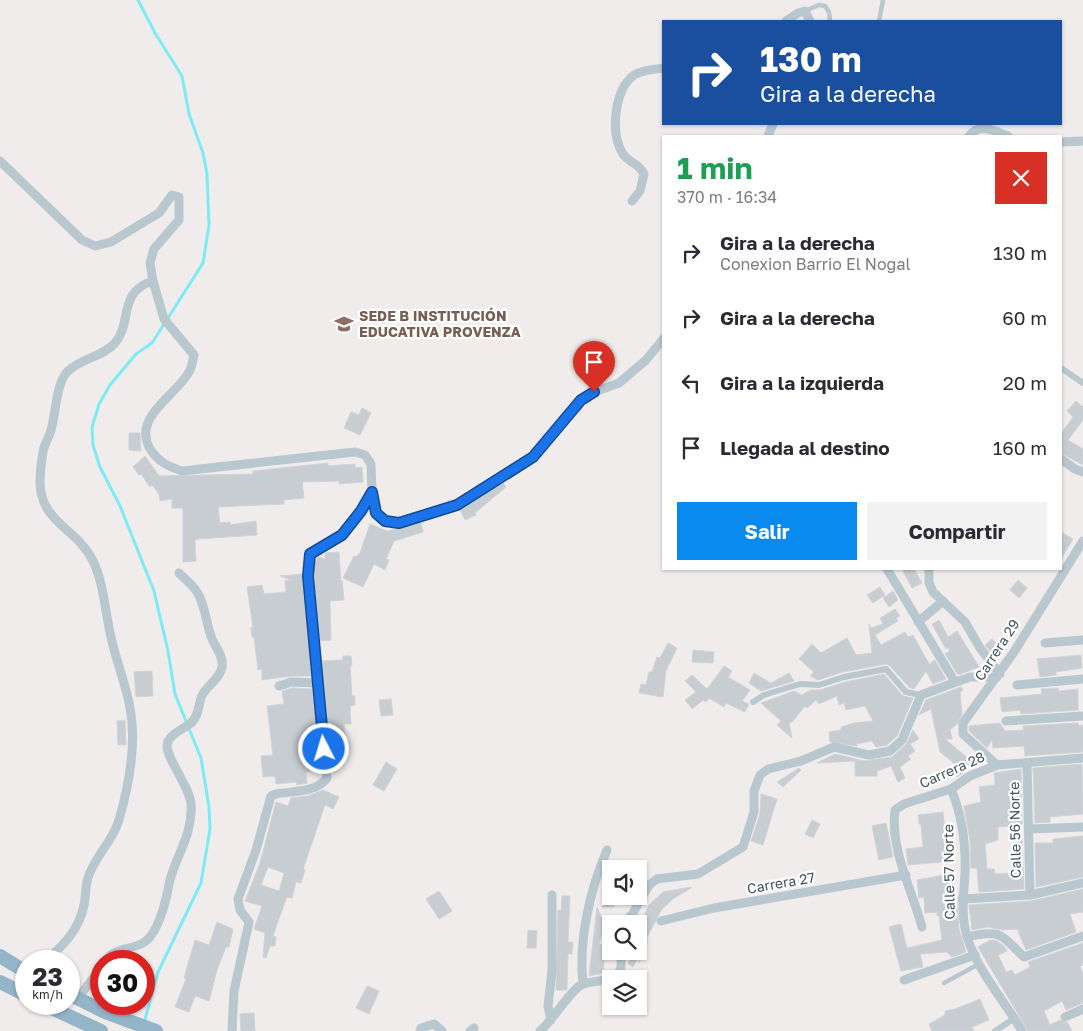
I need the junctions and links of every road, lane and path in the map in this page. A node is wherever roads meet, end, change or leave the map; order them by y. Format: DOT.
graph roads {
  1 [pos="882,0"];
  2 [pos="805,11"];
  3 [pos="788,20"];
  4 [pos="810,20"];
  5 [pos="830,20"];
  6 [pos="879,20"];
  7 [pos="662,68"];
  8 [pos="970,135"];
  9 [pos="1005,135"];
  10 [pos="1083,141"];
  11 [pos="1062,142"];
  12 [pos="0,161"];
  13 [pos="632,201"];
  14 [pos="153,281"];
  15 [pos="662,340"];
  16 [pos="1062,369"];
  17 [pos="1083,383"];
  18 [pos="1062,460"];
  19 [pos="1083,472"];
  20 [pos="372,492"];
  21 [pos="1083,541"];
  22 [pos="888,570"];
  23 [pos="929,570"];
  24 [pos="179,573"];
  25 [pos="942,602"];
  26 [pos="918,622"];
  27 [pos="1083,640"];
  28 [pos="1045,643"];
  29 [pos="998,675"];
  30 [pos="1083,679"];
  31 [pos="955,682"];
  32 [pos="317,683"];
  33 [pos="1017,685"];
  34 [pos="279,686"];
  35 [pos="921,695"];
  36 [pos="753,702"];
  37 [pos="1083,716"];
  38 [pos="1006,721"];
  39 [pos="1083,758"];
  40 [pos="1028,764"];
  41 [pos="997,765"];
  42 [pos="951,788"];
  43 [pos="1083,827"];
  44 [pos="1030,828"];
  45 [pos="608,850"];
  46 [pos="906,874"];
  47 [pos="1083,883"];
  48 [pos="1030,895"];
  49 [pos="552,896"];
  50 [pos="962,899"];
  51 [pos="631,915"];
  52 [pos="661,921"];
  53 [pos="922,927"];
  54 [pos="1083,936"];
  55 [pos="967,937"];
  56 [pos="58,950"];
  57 [pos="120,950"];
  58 [pos="0,956"];
  59 [pos="621,960"];
  60 [pos="978,960"];
  61 [pos="15,965"];
  62 [pos="90,979"];
  63 [pos="904,980"];
  64 [pos="0,982"];
  65 [pos="944,982"];
  66 [pos="583,984"];
  67 [pos="80,989"];
  68 [pos="15,990"];
  69 [pos="80,1000"];
  70 [pos="1083,1010"];
  71 [pos="67,1015"];
  72 [pos="1065,1017"];
  73 [pos="1015,1018"];
  74 [pos="551,1020"];
  75 [pos="101,1031"];
  76 [pos="156,1031"];
  77 [pos="232,1031"];
  78 [pos="420,1031"];
  79 [pos="442,1031"];
  80 [pos="540,1031"];
  81 [pos="995,1031"];
  82 [pos="1022,1031"];
  1 -- 6 [label="lane"];
  2 -- 3 [label="street"];
  2 -- 4 [label="street"];
  2 -- 5 [label="lane"];
  7 -- 13 [label="street"];
  8 -- 9 [label="street"];
  10 -- 11 [label="street"];
  12 -- 14 [label="street"];
  14 -- 20 [label="street"];
  14 -- 56 [label="street"];
  15 -- 20 [label="street"];
  16 -- 17 [label="street"];
  18 -- 19 [label="street"];
  20 -- 32 [label="street"];
  21 -- 29 [label="street, Carrera 29"];
  22 -- 26 [label="street"];
  23 -- 25 [label="street"];
  24 -- 57 [label="street"];
  25 -- 26 [label="street"];
  25 -- 29 [label="street"];
  26 -- 31 [label="street"];
  27 -- 28 [label="street"];
  29 -- 31 [label="street"];
  29 -- 41 [label="street, Carrera 29"];
  30 -- 33 [label="street"];
  31 -- 35 [label="street"];
  32 -- 34 [label="street"];
  32 -- 77 [label="street"];
  35 -- 36 [label="street"];
  35 -- 51 [label="street"];
  37 -- 38 [label="street"];
  39 -- 40 [label="street, Carrera 28"];
  40 -- 41 [label="street, Carrera 28"];
  40 -- 44 [label="street, Calle 56 Norte"];
  41 -- 42 [label="street, Carrera 28"];
  42 -- 46 [label="street, Carrera 28"];
  42 -- 50 [label="street, Calle 57 Norte"];
  43 -- 44 [label="street"];
  44 -- 48 [label="street, Calle 56 Norte"];
  45 -- 66 [label="street"];
  46 -- 52 [label="street, Carrera 27"];
  46 -- 53 [label="street"];
  47 -- 48 [label="street"];
  48 -- 50 [label="street"];
  49 -- 74 [label="street"];
  50 -- 55 [label="street, Calle 57 Norte"];
  54 -- 55 [label="street"];
  55 -- 60 [label="street, Calle 57 Norte"];
  58 -- 61 [label="highway"];
  59 -- 66 [label="street"];
  60 -- 63 [label="street"];
  60 -- 65 [label="lane"];
  60 -- 73 [label="street, Calle 57 Norte"];
  62 -- 67 [label="street"];
  64 -- 68 [label="highway"];
  66 -- 74 [label="street"];
  69 -- 76 [label="highway"];
  70 -- 72 [label="street"];
  71 -- 75 [label="highway"];
  73 -- 81 [label="street"];
  73 -- 82 [label="street, Calle 57 Norte"];
  74 -- 80 [label="street"];
  78 -- 79 [label="street"];
}
